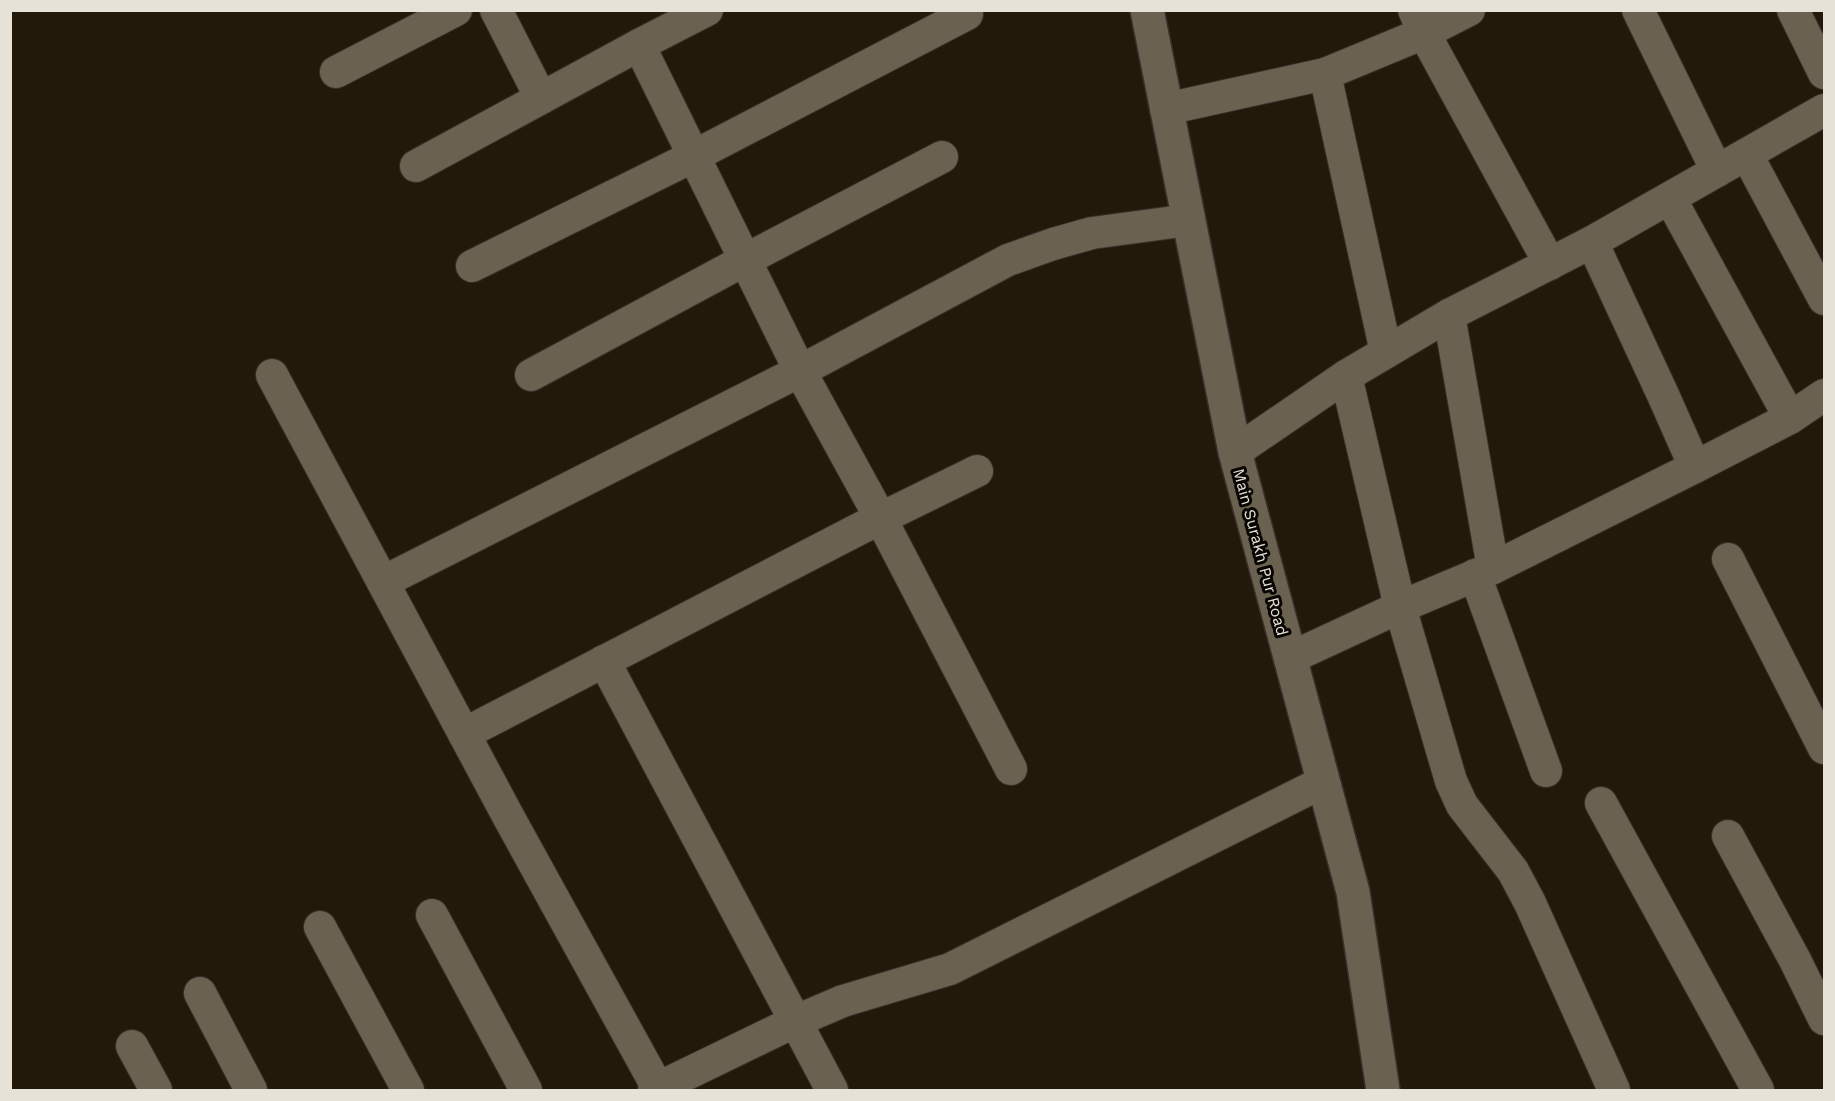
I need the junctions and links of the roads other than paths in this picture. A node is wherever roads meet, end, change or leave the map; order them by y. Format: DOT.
graph roads {
  1 [pos="456,10"];
  2 [pos="496,10"];
  3 [pos="706,10"];
  4 [pos="1147,10"];
  5 [pos="1469,10"];
  6 [pos="1638,10"];
  7 [pos="1793,10"];
  8 [pos="967,14"];
  9 [pos="1419,22"];
  10 [pos="639,45"];
  11 [pos="336,72"];
  12 [pos="1824,73"];
  13 [pos="1325,74"];
  14 [pos="541,98"];
  15 [pos="1166,109"];
  16 [pos="1824,110"];
  17 [pos="1747,154"];
  18 [pos="694,156"];
  19 [pos="942,157"];
  20 [pos="416,166"];
  21 [pos="1717,171"];
  22 [pos="1670,198"];
  23 [pos="1189,220"];
  24 [pos="1592,242"];
  25 [pos="746,260"];
  26 [pos="1550,264"];
  27 [pos="472,266"];
  28 [pos="1824,299"];
  29 [pos="1449,315"];
  30 [pos="1386,352"];
  31 [pos="800,371"];
  32 [pos="272,375"];
  33 [pos="531,375"];
  34 [pos="1346,376"];
  35 [pos="1824,395"];
  36 [pos="1790,418"];
  37 [pos="1234,452"];
  38 [pos="1695,467"];
  39 [pos="978,471"];
  40 [pos="881,519"];
  41 [pos="1728,559"];
  42 [pos="1484,572"];
  43 [pos="383,582"];
  44 [pos="1400,607"];
  45 [pos="1290,658"];
  46 [pos="604,661"];
  47 [pos="464,734"];
  48 [pos="1824,748"];
  49 [pos="1011,769"];
  50 [pos="1546,771"];
  51 [pos="1323,782"];
  52 [pos="1601,803"];
  53 [pos="1728,836"];
  54 [pos="432,915"];
  55 [pos="320,927"];
  56 [pos="200,993"];
  57 [pos="1824,1019"];
  58 [pos="794,1022"];
  59 [pos="132,1046"];
  60 [pos="156,1090"];
  61 [pos="251,1090"];
  62 [pos="408,1090"];
  63 [pos="526,1090"];
  64 [pos="657,1090"];
  65 [pos="832,1090"];
  66 [pos="1383,1090"];
  67 [pos="1614,1090"];
  68 [pos="1758,1090"];
  1 -- 11 [label="street"];
  2 -- 14 [label="street"];
  3 -- 10 [label="street"];
  4 -- 15 [label="street, Main Surakh Pur Road"];
  5 -- 9 [label="street"];
  6 -- 21 [label="street"];
  7 -- 12 [label="street"];
  8 -- 18 [label="street"];
  9 -- 13 [label="street"];
  9 -- 26 [label="street"];
  10 -- 14 [label="street"];
  10 -- 18 [label="street"];
  13 -- 15 [label="street"];
  13 -- 30 [label="street"];
  14 -- 20 [label="street"];
  15 -- 23 [label="street, Main Surakh Pur Road"];
  16 -- 17 [label="street"];
  17 -- 21 [label="street"];
  17 -- 28 [label="street"];
  18 -- 25 [label="street"];
  18 -- 27 [label="street"];
  19 -- 25 [label="street"];
  21 -- 22 [label="street"];
  22 -- 24 [label="street"];
  22 -- 36 [label="street"];
  23 -- 31 [label="street"];
  23 -- 37 [label="street, Main Surakh Pur Road"];
  24 -- 26 [label="street"];
  24 -- 38 [label="street"];
  25 -- 31 [label="street"];
  25 -- 33 [label="street"];
  26 -- 29 [label="street"];
  29 -- 30 [label="street"];
  29 -- 42 [label="street"];
  30 -- 34 [label="street"];
  31 -- 40 [label="street"];
  31 -- 43 [label="street"];
  32 -- 43 [label="street"];
  34 -- 37 [label="street"];
  34 -- 44 [label="street"];
  35 -- 36 [label="street"];
  36 -- 38 [label="street"];
  37 -- 45 [label="street, Main Surakh Pur Road"];
  38 -- 42 [label="street"];
  39 -- 40 [label="street"];
  40 -- 46 [label="street"];
  40 -- 49 [label="street"];
  41 -- 48 [label="street"];
  42 -- 44 [label="street"];
  42 -- 50 [label="street"];
  43 -- 47 [label="street"];
  44 -- 45 [label="street"];
  44 -- 67 [label="street"];
  45 -- 51 [label="street, Main Surakh Pur Road"];
  46 -- 47 [label="street"];
  46 -- 58 [label="street"];
  47 -- 64 [label="street"];
  51 -- 58 [label="street"];
  51 -- 66 [label="street, Main Surakh Pur Road"];
  52 -- 68 [label="street"];
  53 -- 57 [label="street"];
  54 -- 63 [label="street"];
  55 -- 62 [label="street"];
  56 -- 61 [label="street"];
  58 -- 64 [label="street"];
  58 -- 65 [label="street"];
  59 -- 60 [label="street"];
}
